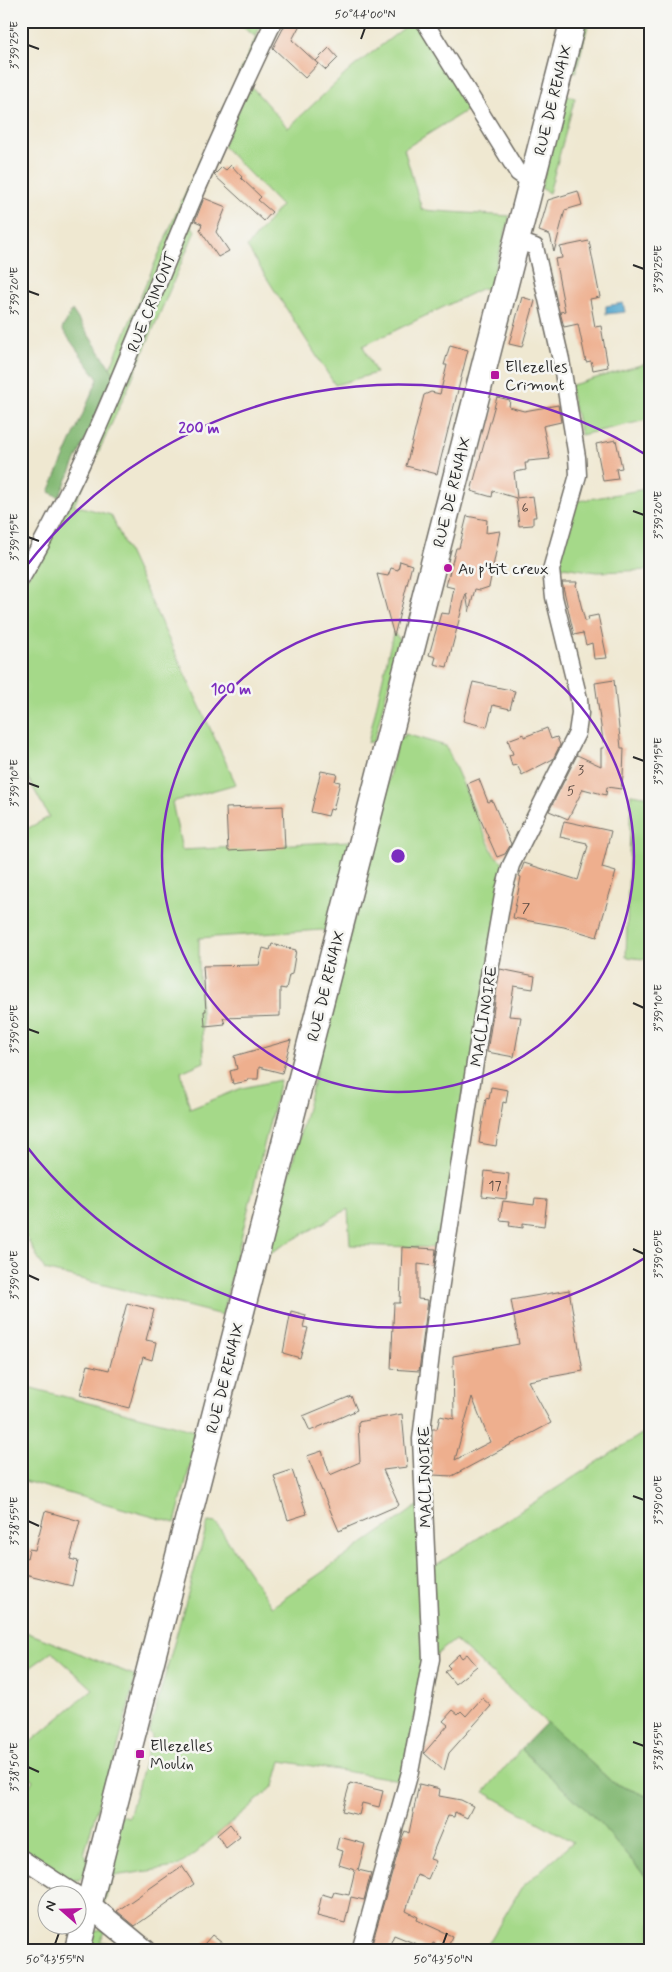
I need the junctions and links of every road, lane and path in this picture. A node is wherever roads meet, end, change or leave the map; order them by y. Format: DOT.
graph roads {
  1 [pos="274,21"];
  2 [pos="424,21"];
  3 [pos="573,21"];
  4 [pos="531,182"];
  5 [pos="516,240"];
  6 [pos="21,579"];
  7 [pos="21,1858"];
  8 [pos="60,1884"];
  9 [pos="85,1884"];
  10 [pos="88,1904"];
  11 [pos="78,1934"];
  12 [pos="77,1951"];
  13 [pos="145,1951"];
  14 [pos="360,1951"];
  1 -- 6 [label="street, RUE CRIMONT"];
  2 -- 4 [label="street"];
  3 -- 4 [label="main road, RUE DE RENAIX"];
  4 -- 5 [label="main road, RUE DE RENAIX"];
  5 -- 9 [label="main road, RUE DE RENAIX"];
  5 -- 14 [label="street, MACLINOIRE"];
  7 -- 8 [label="street"];
  10 -- 13 [label="street"];
  11 -- 12 [label="main road, RUE DE RENAIX"];
}
